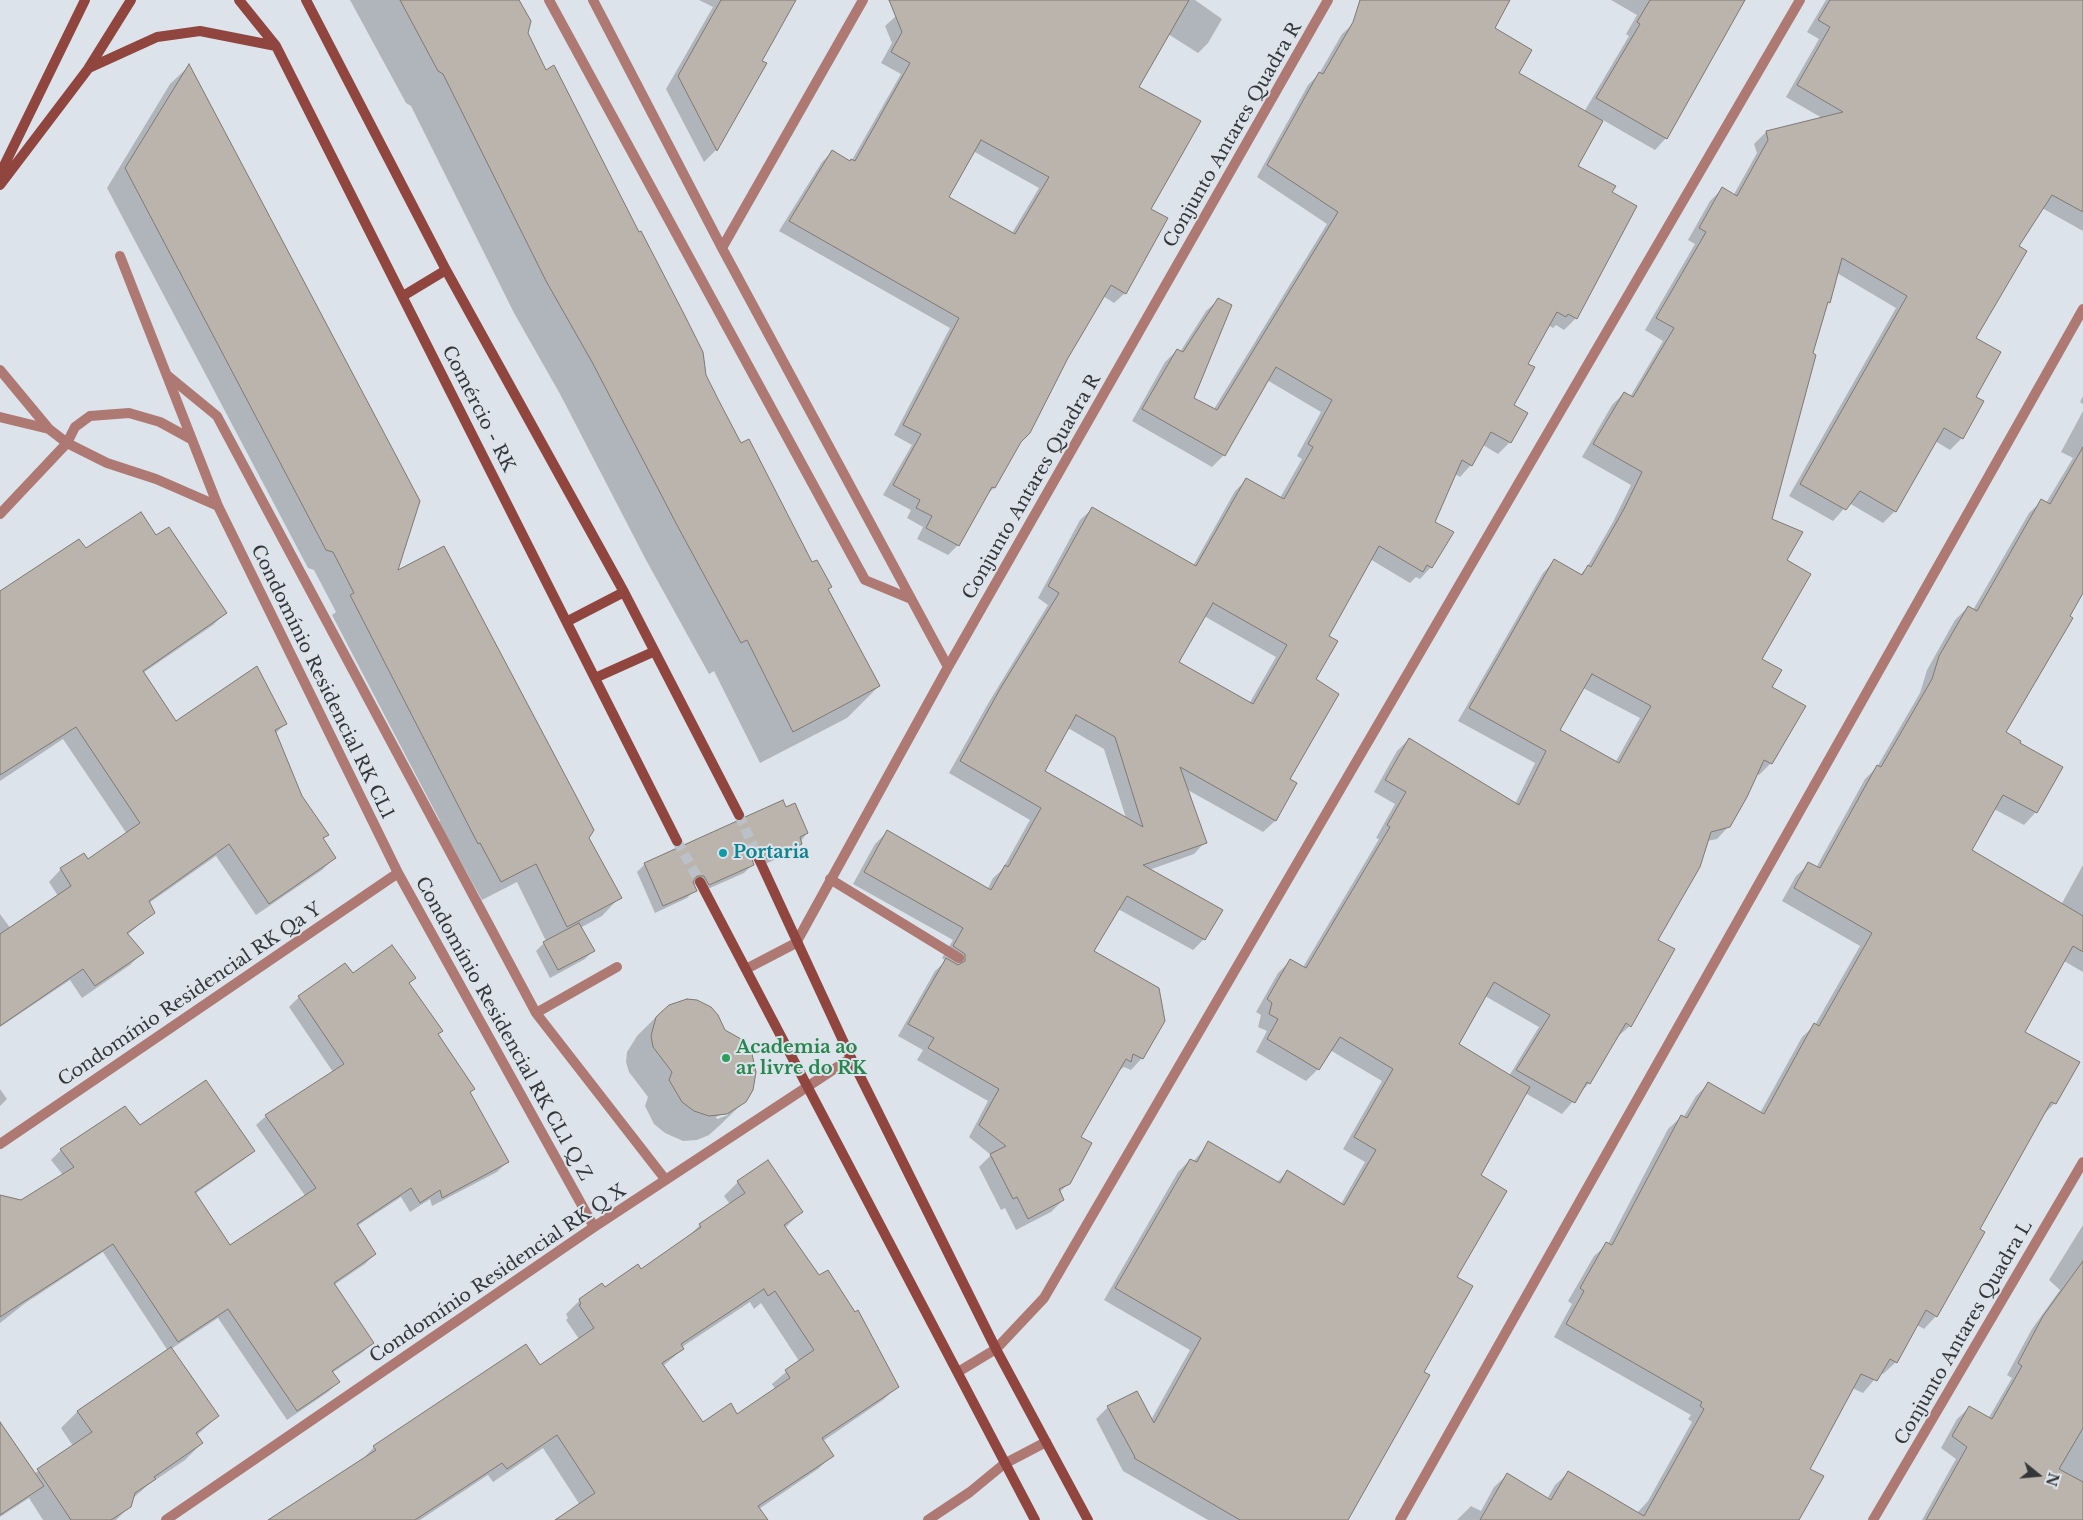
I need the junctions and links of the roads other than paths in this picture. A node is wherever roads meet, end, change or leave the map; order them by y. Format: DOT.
graph roads {
  1 [pos="85,0"];
  2 [pos="131,0"];
  3 [pos="239,0"];
  4 [pos="306,0"];
  5 [pos="549,0"];
  6 [pos="593,0"];
  7 [pos="863,0"];
  8 [pos="1328,0"];
  9 [pos="1800,0"];
  10 [pos="276,46"];
  11 [pos="88,69"];
  12 [pos="0,174"];
  13 [pos="0,185"];
  14 [pos="722,248"];
  15 [pos="120,256"];
  16 [pos="446,270"];
  17 [pos="403,296"];
  18 [pos="2083,309"];
  19 [pos="0,370"];
  20 [pos="167,375"];
  21 [pos="0,417"];
  22 [pos="49,429"];
  23 [pos="192,440"];
  24 [pos="67,443"];
  25 [pos="218,506"];
  26 [pos="0,514"];
  27 [pos="624,592"];
  28 [pos="911,600"];
  29 [pos="568,621"];
  30 [pos="653,652"];
  31 [pos="948,667"];
  32 [pos="595,678"];
  33 [pos="739,815"];
  34 [pos="676,841"];
  35 [pos="758,857"];
  36 [pos="398,873"];
  37 [pos="830,879"];
  38 [pos="700,882"];
  39 [pos="796,943"];
  40 [pos="959,958"];
  41 [pos="617,967"];
  42 [pos="746,969"];
  43 [pos="536,1013"];
  44 [pos="851,1058"];
  45 [pos="806,1086"];
  46 [pos="0,1144"];
  47 [pos="2083,1162"];
  48 [pos="666,1179"];
  49 [pos="594,1227"];
  50 [pos="996,1349"];
  51 [pos="958,1372"];
  52 [pos="1046,1442"];
  53 [pos="1004,1464"];
  54 [pos="166,1520"];
  55 [pos="928,1520"];
  56 [pos="1035,1520"];
  57 [pos="1088,1520"];
  58 [pos="1400,1520"];
  59 [pos="1873,1520"];
  1 -- 12 [label="street"];
  2 -- 11 [label="street"];
  3 -- 10 [label="street, Comércio - RK"];
  4 -- 16 [label="street"];
  5 -- 28 [label="street"];
  6 -- 14 [label="street"];
  7 -- 14 [label="street"];
  8 -- 31 [label="street, Conjunto Antares Quadra R"];
  9 -- 50 [label="street"];
  10 -- 11 [label="street"];
  10 -- 17 [label="street, Comércio - RK"];
  11 -- 13 [label="street"];
  14 -- 28 [label="street"];
  15 -- 20 [label="street, Condomínio Residencial RK CL1"];
  16 -- 17 [label="street"];
  16 -- 27 [label="street"];
  17 -- 29 [label="street, Comércio - RK"];
  18 -- 58 [label="street"];
  19 -- 22 [label="street"];
  20 -- 23 [label="street, Condomínio Residencial RK CL1"];
  20 -- 43 [label="street"];
  21 -- 22 [label="street"];
  22 -- 24 [label="street"];
  23 -- 24 [label="street"];
  23 -- 25 [label="street, Condomínio Residencial RK CL1"];
  24 -- 25 [label="street"];
  24 -- 26 [label="street"];
  25 -- 36 [label="street, Condomínio Residencial RK CL1"];
  27 -- 29 [label="street"];
  27 -- 30 [label="street"];
  28 -- 31 [label="street"];
  29 -- 32 [label="street, Comércio - RK"];
  30 -- 32 [label="street"];
  30 -- 33 [label="street"];
  31 -- 37 [label="street, Conjunto Antares Quadra R"];
  32 -- 34 [label="street, Comércio - RK"];
  35 -- 39 [label="street"];
  36 -- 46 [label="street, Condomínio Residencial RK Qa Y"];
  36 -- 49 [label="street, Condomínio Residencial RK CL1 Q Z"];
  37 -- 39 [label="street, Conjunto Antares Quadra R"];
  37 -- 40 [label="street"];
  38 -- 42 [label="street"];
  39 -- 42 [label="street"];
  39 -- 44 [label="street"];
  41 -- 43 [label="street"];
  42 -- 45 [label="street"];
  43 -- 48 [label="street"];
  44 -- 45 [label="street, Condomínio Residencial RK Q X"];
  44 -- 50 [label="street"];
  45 -- 48 [label="street, Condomínio Residencial RK Q X"];
  45 -- 51 [label="street"];
  47 -- 59 [label="street, Conjunto Antares Quadra L"];
  48 -- 49 [label="street, Condomínio Residencial RK Q X"];
  49 -- 54 [label="street, Condomínio Residencial RK Q X"];
  50 -- 51 [label="street"];
  50 -- 52 [label="street"];
  51 -- 53 [label="street"];
  52 -- 53 [label="street"];
  52 -- 57 [label="street"];
  53 -- 55 [label="street"];
  53 -- 56 [label="street"];
}
